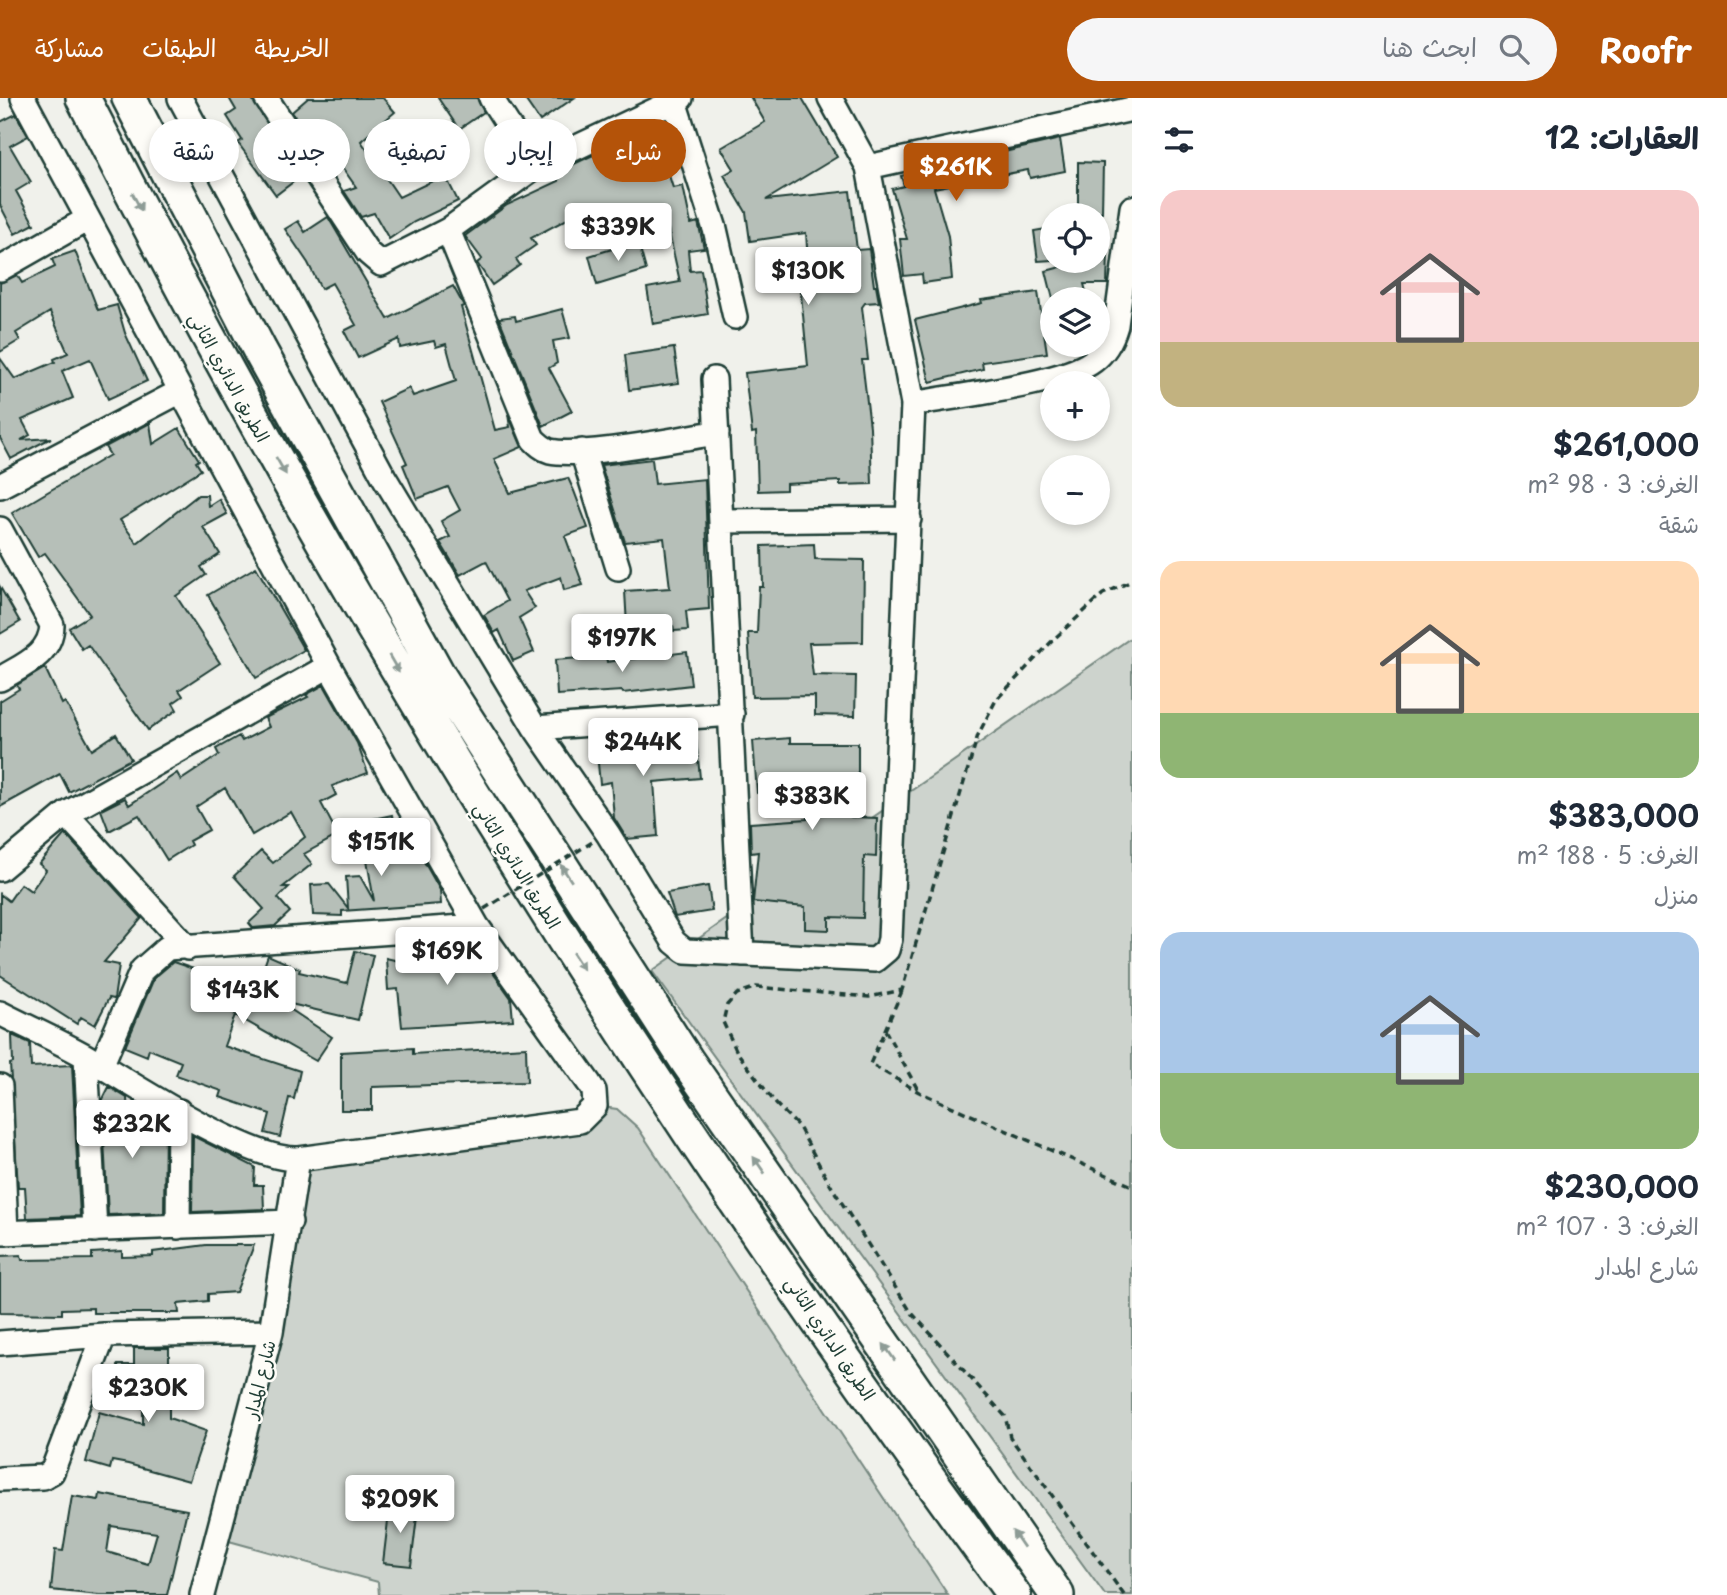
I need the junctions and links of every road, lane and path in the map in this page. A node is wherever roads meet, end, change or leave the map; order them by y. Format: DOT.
graph roads {
  1 [pos="23,98"];
  2 [pos="83,98"];
  3 [pos="129,98"];
  4 [pos="180,98"];
  5 [pos="266,98"];
  6 [pos="491,98"];
  7 [pos="830,98"];
  8 [pos="677,99"];
  9 [pos="1132,109"];
  10 [pos="505,119"];
  11 [pos="577,147"];
  12 [pos="868,167"];
  13 [pos="514,182"];
  14 [pos="1132,208"];
  15 [pos="86,220"];
  16 [pos="448,230"];
  17 [pos="0,270"];
  18 [pos="735,317"];
  19 [pos="714,379"];
  20 [pos="179,392"];
  21 [pos="913,404"];
  22 [pos="717,433"];
  23 [pos="582,451"];
  24 [pos="0,486"];
  25 [pos="909,520"];
  26 [pos="723,521"];
  27 [pos="0,529"];
  28 [pos="618,568"];
  29 [pos="1132,581"];
  30 [pos="329,666"];
  31 [pos="0,679"];
  32 [pos="733,714"];
  33 [pos="535,728"];
  34 [pos="66,814"];
  35 [pos="593,841"];
  36 [pos="0,869"];
  37 [pos="481,918"];
  38 [pos="188,947"];
  39 [pos="742,954"];
  40 [pos="902,990"];
  41 [pos="0,1013"];
  42 [pos="885,1030"];
  43 [pos="94,1062"];
  44 [pos="0,1086"];
  45 [pos="919,1092"];
  46 [pos="179,1111"];
  47 [pos="298,1159"];
  48 [pos="1132,1186"];
  49 [pos="290,1222"];
  50 [pos="178,1227"];
  51 [pos="95,1230"];
  52 [pos="3,1233"];
  53 [pos="271,1332"];
  54 [pos="104,1335"];
  55 [pos="0,1343"];
  56 [pos="0,1479"];
  57 [pos="202,1595"];
  58 [pos="1014,1595"];
  59 [pos="1057,1595"];
  60 [pos="1124,1595"];
  1 -- 15 [label="street"];
  2 -- 58 [label="highway, الطريق الدائري الثاني, one-way"];
  59 -- 3 [label="highway, الطريق الدائري الثاني, one-way"];
  4 -- 33 [label="street"];
  5 -- 16 [label="street"];
  6 -- 10 [label="street"];
  7 -- 12 [label="street"];
  8 -- 11 [label="street"];
  8 -- 18 [label="street"];
  9 -- 12 [label="street"];
  12 -- 21 [label="street"];
  13 -- 16 [label="street"];
  14 -- 21 [label="street"];
  15 -- 17 [label="street"];
  15 -- 20 [label="street"];
  16 -- 23 [label="street"];
  19 -- 22 [label="street"];
  20 -- 24 [label="street"];
  20 -- 30 [label="street"];
  21 -- 25 [label="street"];
  22 -- 23 [label="street"];
  22 -- 26 [label="street"];
  23 -- 28 [label="street"];
  25 -- 26 [label="street"];
  25 -- 39 [label="street"];
  26 -- 32 [label="street"];
  27 -- 31 [label="street"];
  29 -- 40 [label="path"];
  30 -- 34 [label="street"];
  30 -- 37 [label="street"];
  32 -- 33 [label="street"];
  32 -- 39 [label="street"];
  33 -- 39 [label="street"];
  34 -- 36 [label="street"];
  34 -- 38 [label="street"];
  35 -- 37 [label="path, bridge"];
  37 -- 38 [label="street"];
  37 -- 47 [label="street"];
  38 -- 43 [label="street"];
  40 -- 42 [label="path"];
  40 -- 60 [label="path"];
  41 -- 43 [label="street"];
  42 -- 45 [label="path"];
  42 -- 45 [label="path"];
  43 -- 46 [label="street"];
  43 -- 51 [label="street"];
  44 -- 52 [label="street"];
  45 -- 48 [label="path"];
  46 -- 47 [label="street"];
  46 -- 50 [label="street"];
  47 -- 49 [label="street, شارع المدار"];
  49 -- 50 [label="street"];
  49 -- 53 [label="street, شارع المدار"];
  50 -- 51 [label="street"];
  51 -- 52 [label="street"];
  53 -- 54 [label="street"];
  53 -- 57 [label="street, شارع المدار"];
  54 -- 55 [label="street"];
  54 -- 56 [label="street"];
}
